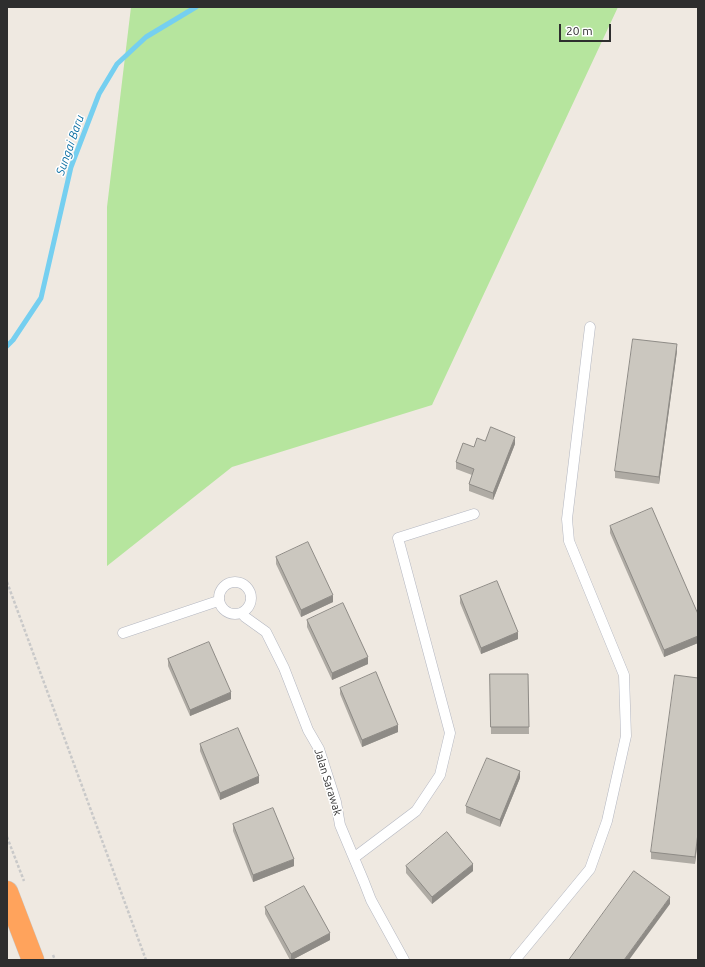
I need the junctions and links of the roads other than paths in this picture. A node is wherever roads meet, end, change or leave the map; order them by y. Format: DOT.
graph roads {
  1 [pos="590,327"];
  2 [pos="474,514"];
  3 [pos="218,601"];
  4 [pos="242,612"];
  5 [pos="123,633"];
  6 [pos="355,857"];
  7 [pos="7,892"];
  8 [pos="33,960"];
  9 [pos="404,960"];
  10 [pos="515,960"];
  1 -- 10 [label="lane"];
  2 -- 6 [label="lane"];
  3 -- 4 [label="lane"];
  3 -- 4 [label="lane"];
  3 -- 5 [label="lane"];
  4 -- 6 [label="lane, Jalan Sarawak"];
  6 -- 9 [label="lane, Jalan Sarawak"];
  7 -- 8 [label="highway"];
}
